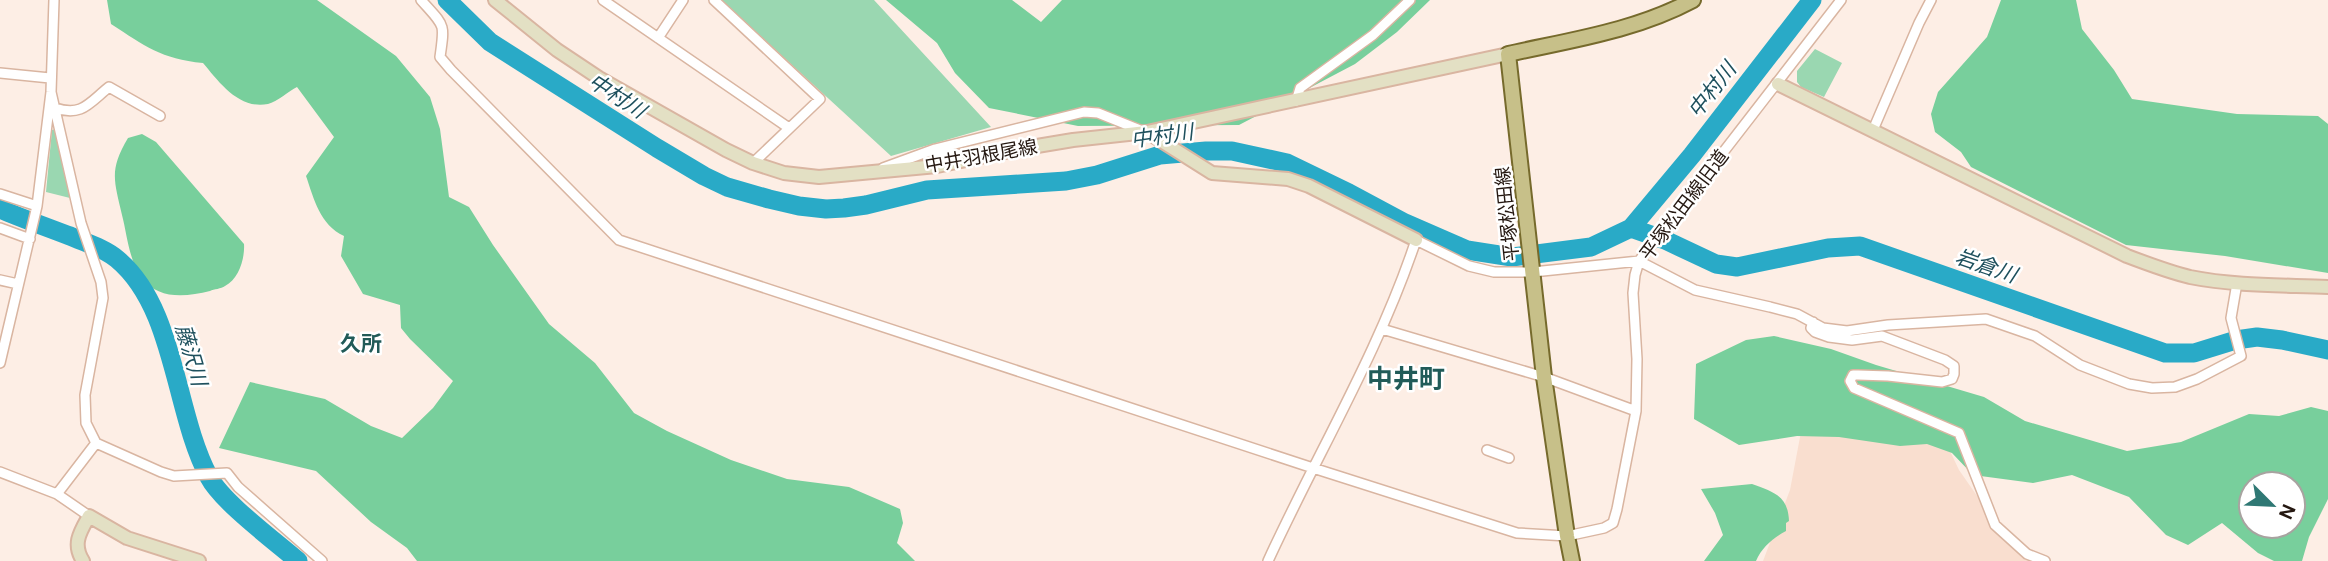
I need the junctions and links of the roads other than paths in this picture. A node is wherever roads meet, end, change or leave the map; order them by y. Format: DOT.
graph roads {
  1 [pos="54,0"];
  2 [pos="421,0"];
  3 [pos="495,0"];
  4 [pos="603,0"];
  5 [pos="683,0"];
  6 [pos="714,0"];
  7 [pos="1410,0"];
  8 [pos="1693,0"];
  9 [pos="1842,0"];
  10 [pos="1931,0"];
  11 [pos="657,38"];
  12 [pos="1508,54"];
  13 [pos="0,73"];
  14 [pos="50,78"];
  15 [pos="1778,84"];
  16 [pos="51,92"];
  17 [pos="1296,101"];
  18 [pos="55,108"];
  19 [pos="160,116"];
  20 [pos="789,128"];
  21 [pos="1872,130"];
  22 [pos="1147,132"];
  23 [pos="935,149"];
  24 [pos="967,160"];
  25 [pos="753,163"];
  26 [pos="868,173"];
  27 [pos="0,194"];
  28 [pos="37,208"];
  29 [pos="0,229"];
  30 [pos="30,237"];
  31 [pos="1416,240"];
  32 [pos="1639,261"];
  33 [pos="1532,268"];
  34 [pos="0,280"];
  35 [pos="2237,282"];
  36 [pos="18,284"];
  37 [pos="2328,288"];
  38 [pos="1813,322"];
  39 [pos="1382,329"];
  40 [pos="0,363"];
  41 [pos="1544,377"];
  42 [pos="1636,411"];
  43 [pos="96,443"];
  44 [pos="1487,450"];
  45 [pos="1509,458"];
  46 [pos="1313,468"];
  47 [pos="0,472"];
  48 [pos="57,495"];
  49 [pos="89,516"];
  50 [pos="1567,536"];
  51 [pos="83,561"];
  52 [pos="199,561"];
  53 [pos="321,561"];
  54 [pos="1268,561"];
  55 [pos="1573,561"];
  56 [pos="2045,561"];
  1 -- 14 [label="street"];
  2 -- 46 [label="street"];
  3 -- 25 [label="main road, 中井羽根尾線"];
  4 -- 11 [label="street"];
  5 -- 11 [label="street"];
  6 -- 20 [label="street"];
  7 -- 17 [label="street"];
  8 -- 12 [label="main road"];
  9 -- 15 [label="street, 平塚松田線旧道"];
  10 -- 21 [label="street"];
  11 -- 20 [label="street"];
  12 -- 17 [label="main road, 中井羽根尾線"];
  12 -- 33 [label="main road, 平塚松田線"];
  13 -- 14 [label="street"];
  14 -- 16 [label="street"];
  15 -- 21 [label="main road"];
  15 -- 32 [label="street, 平塚松田線旧道"];
  16 -- 18 [label="street"];
  16 -- 28 [label="street"];
  17 -- 22 [label="main road, 中井羽根尾線"];
  18 -- 19 [label="street"];
  18 -- 43 [label="street"];
  20 -- 25 [label="street"];
  21 -- 35 [label="main road"];
  22 -- 23 [label="street"];
  22 -- 24 [label="main road, 中井羽根尾線"];
  22 -- 31 [label="main road"];
  23 -- 24 [label="street"];
  23 -- 26 [label="street"];
  24 -- 26 [label="main road, 中井羽根尾線"];
  25 -- 26 [label="main road, 中井羽根尾線"];
  27 -- 28 [label="street"];
  28 -- 30 [label="street"];
  29 -- 30 [label="street"];
  30 -- 36 [label="street"];
  31 -- 33 [label="street"];
  31 -- 39 [label="street"];
  32 -- 33 [label="street"];
  32 -- 38 [label="street"];
  32 -- 42 [label="street, 平塚松田線旧道"];
  33 -- 41 [label="main road, 平塚松田線"];
  34 -- 36 [label="street"];
  35 -- 37 [label="main road"];
  35 -- 38 [label="street"];
  36 -- 40 [label="street"];
  38 -- 56 [label="street"];
  39 -- 41 [label="street"];
  39 -- 46 [label="street"];
  41 -- 42 [label="street"];
  41 -- 50 [label="main road, 平塚松田線"];
  42 -- 50 [label="street, 平塚松田線旧道"];
  43 -- 48 [label="street"];
  43 -- 53 [label="street"];
  44 -- 45 [label="street"];
  46 -- 50 [label="street"];
  46 -- 54 [label="street"];
  47 -- 48 [label="street"];
  48 -- 49 [label="street"];
  49 -- 51 [label="main road"];
  49 -- 52 [label="main road"];
  50 -- 55 [label="main road, 平塚松田線"];
}
